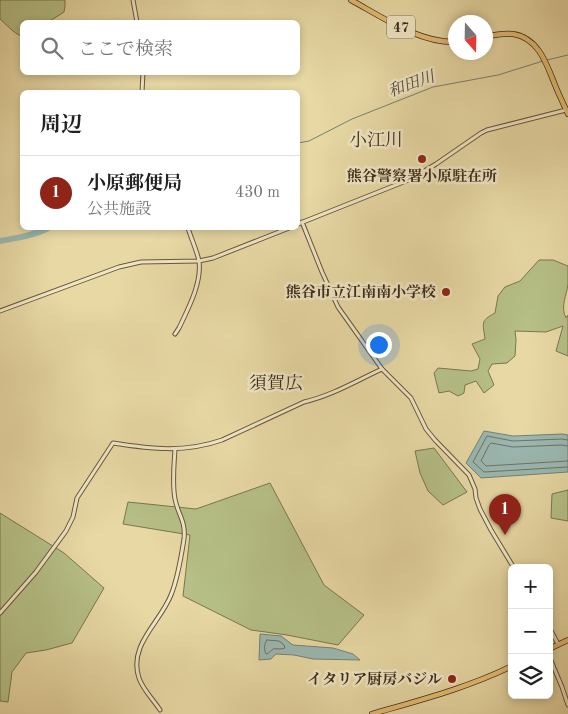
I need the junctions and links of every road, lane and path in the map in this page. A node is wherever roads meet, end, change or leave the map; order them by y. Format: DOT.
graph roads {
  1 [pos="133,0"];
  2 [pos="351,0"];
  3 [pos="137,20"];
  4 [pos="493,36"];
  5 [pos="448,41"];
  6 [pos="143,75"];
  7 [pos="142,90"];
  8 [pos="567,111"];
  9 [pos="302,222"];
  10 [pos="189,230"];
  11 [pos="284,230"];
  12 [pos="199,261"];
  13 [pos="0,310"];
  14 [pos="175,334"];
  15 [pos="382,369"];
  16 [pos="174,449"];
  17 [pos="512,564"];
  18 [pos="0,613"];
  19 [pos="553,635"];
  20 [pos="568,640"];
  21 [pos="558,644"];
  22 [pos="553,647"];
  23 [pos="553,666"];
  24 [pos="508,668"];
  25 [pos="568,705"];
  26 [pos="160,710"];
  27 [pos="372,714"];
  1 -- 3 [label="street"];
  2 -- 5 [label="main road, 47"];
  4 -- 8 [label="main road"];
  6 -- 7 [label="street"];
  8 -- 9 [label="street"];
  9 -- 15 [label="street"];
  10 -- 12 [label="street"];
  11 -- 12 [label="street"];
  12 -- 13 [label="street"];
  12 -- 14 [label="street"];
  15 -- 16 [label="street"];
  15 -- 17 [label="street"];
  16 -- 18 [label="street"];
  16 -- 26 [label="street"];
  19 -- 21 [label="street"];
  20 -- 21 [label="main road"];
  21 -- 22 [label="main road"];
  23 -- 25 [label="street"];
  24 -- 27 [label="main road"];
}
